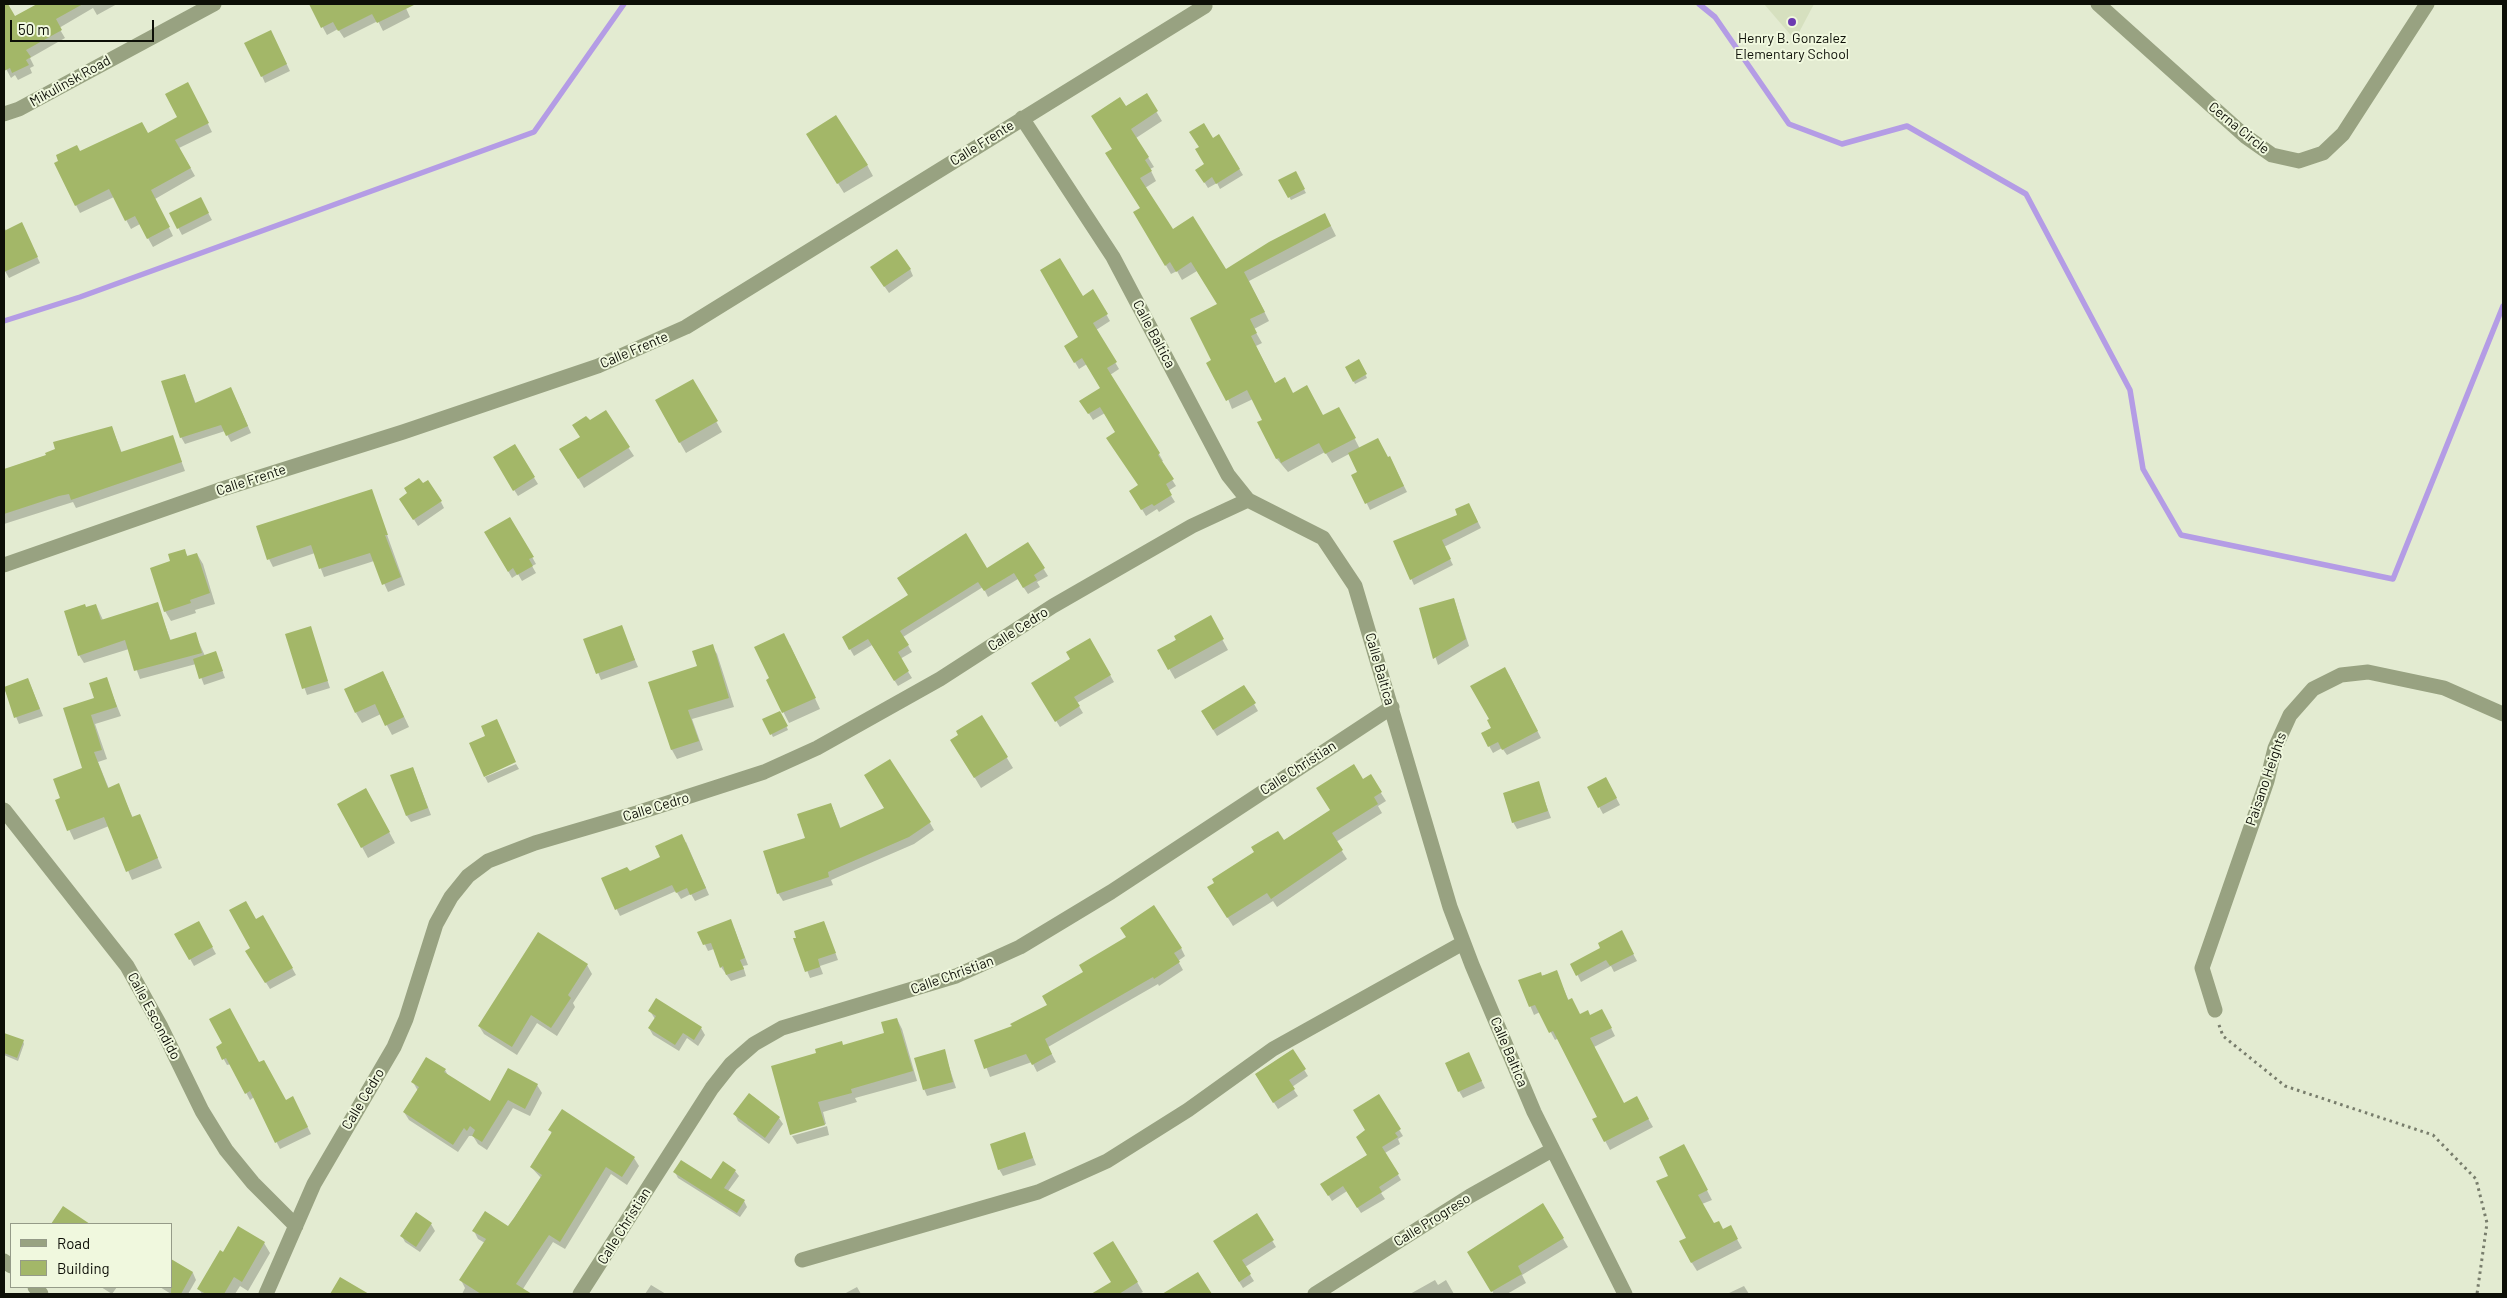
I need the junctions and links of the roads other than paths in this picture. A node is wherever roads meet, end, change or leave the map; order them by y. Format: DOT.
graph roads {
  1 [pos="214,4"];
  2 [pos="2098,4"];
  3 [pos="2427,4"];
  4 [pos="1205,6"];
  5 [pos="4,114"];
  6 [pos="1022,118"];
  7 [pos="1248,500"];
  8 [pos="4,565"];
  9 [pos="1392,708"];
  10 [pos="2503,714"];
  11 [pos="4,810"];
  12 [pos="1463,943"];
  13 [pos="2214,1010"];
  14 [pos="1552,1150"];
  15 [pos="296,1226"];
  16 [pos="802,1260"];
  17 [pos="266,1294"];
  18 [pos="580,1294"];
  19 [pos="1315,1294"];
  20 [pos="1625,1294"];
  1 -- 5 [label="street, Mikulinsk Road"];
  2 -- 3 [label="street, Cerna Circle"];
  4 -- 6 [label="street, Calle Frente"];
  6 -- 7 [label="street, Calle Baltica"];
  6 -- 8 [label="street, Calle Frente"];
  7 -- 9 [label="street, Calle Baltica"];
  7 -- 15 [label="street, Calle Cedro"];
  9 -- 12 [label="street, Calle Baltica"];
  9 -- 18 [label="street, Calle Christian"];
  10 -- 13 [label="street, Paisano Heights"];
  11 -- 15 [label="street, Calle Escondido"];
  12 -- 14 [label="street, Calle Baltica"];
  12 -- 16 [label="street"];
  14 -- 19 [label="street, Calle Progreso"];
  14 -- 20 [label="street, Calle Baltica"];
  15 -- 17 [label="street, Calle Cedro"];
}
